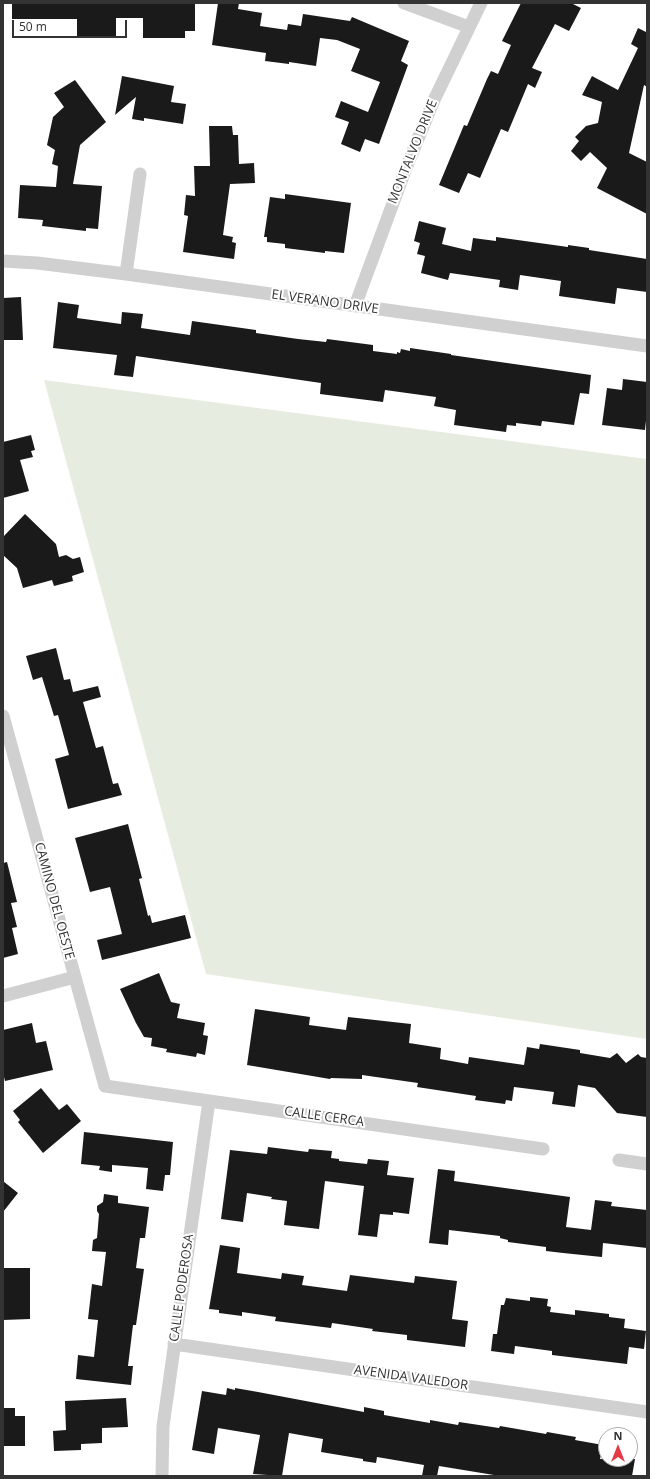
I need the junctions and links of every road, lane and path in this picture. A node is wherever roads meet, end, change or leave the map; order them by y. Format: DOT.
graph roads {
  1 [pos="404,3"];
  2 [pos="481,3"];
  3 [pos="469,27"];
  4 [pos="140,174"];
  5 [pos="3,261"];
  6 [pos="126,274"];
  7 [pos="355,306"];
  8 [pos="647,346"];
  9 [pos="3,716"];
  10 [pos="75,977"];
  11 [pos="3,996"];
  12 [pos="105,1086"];
  13 [pos="209,1101"];
  14 [pos="543,1149"];
  15 [pos="620,1160"];
  16 [pos="647,1164"];
  17 [pos="174,1344"];
  18 [pos="647,1412"];
  19 [pos="162,1476"];
  1 -- 3 [label="street"];
  2 -- 3 [label="street, MONTALVO DRIVE"];
  3 -- 7 [label="street, MONTALVO DRIVE"];
  4 -- 6 [label="street"];
  5 -- 6 [label="street, EL VERANO DRIVE"];
  6 -- 7 [label="street, EL VERANO DRIVE"];
  7 -- 8 [label="street, EL VERANO DRIVE"];
  9 -- 10 [label="street, CAMINO DEL OESTE"];
  10 -- 11 [label="street"];
  10 -- 12 [label="street, CAMINO DEL OESTE"];
  12 -- 13 [label="street, CALLE CERCA"];
  13 -- 14 [label="street, CALLE CERCA"];
  13 -- 17 [label="street, CALLE PODEROSA"];
  15 -- 16 [label="street"];
  17 -- 18 [label="street, AVENIDA VALEDOR"];
  17 -- 19 [label="street, CALLE PODEROSA"];
}
